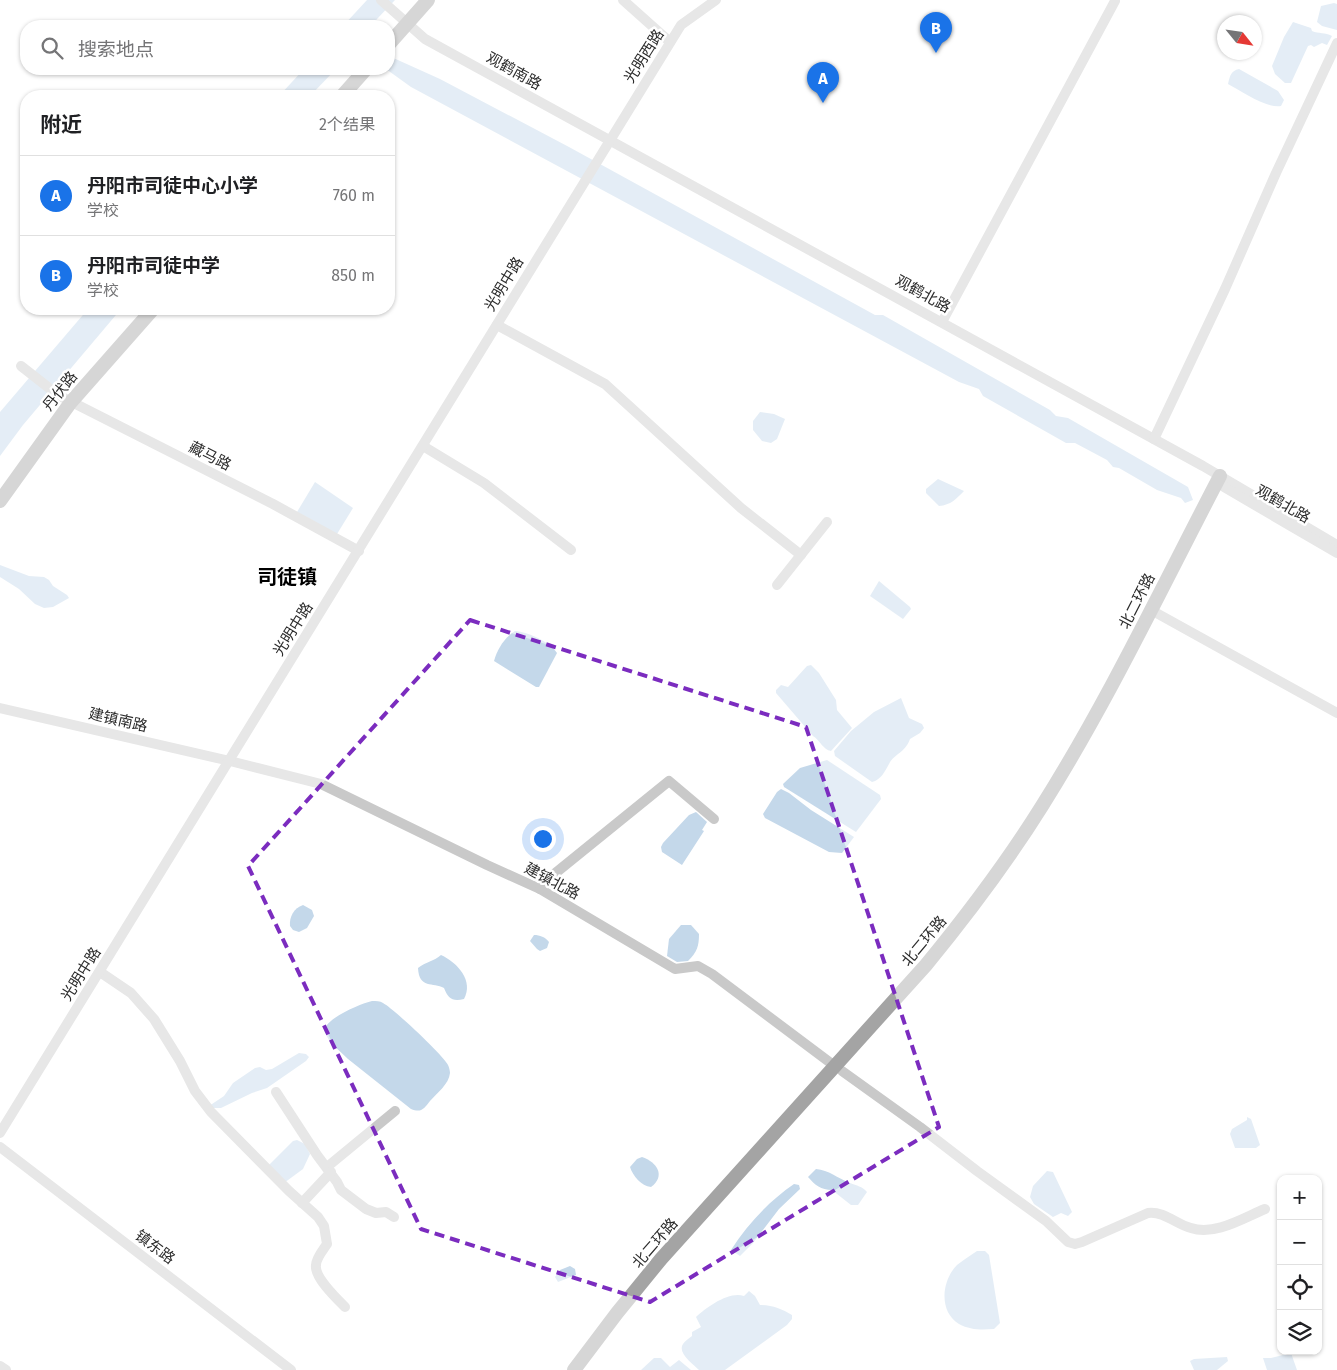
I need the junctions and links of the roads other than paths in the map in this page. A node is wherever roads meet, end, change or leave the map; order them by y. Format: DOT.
graph roads {
  1 [pos="381,0"];
  2 [pos="428,0"];
  3 [pos="623,0"];
  4 [pos="716,0"];
  5 [pos="1115,1"];
  6 [pos="406,24"];
  7 [pos="395,37"];
  8 [pos="670,42"];
  9 [pos="1337,43"];
  10 [pos="361,75"];
  11 [pos="347,90"];
  12 [pos="610,140"];
  13 [pos="148,315"];
  14 [pos="942,322"];
  15 [pos="497,325"];
  16 [pos="23,368"];
  17 [pos="71,402"];
  18 [pos="1154,439"];
  19 [pos="423,446"];
  20 [pos="1223,481"];
  21 [pos="0,501"];
  22 [pos="827,522"];
  23 [pos="1337,545"];
  24 [pos="571,550"];
  25 [pos="359,551"];
  26 [pos="1337,553"];
  27 [pos="801,555"];
  28 [pos="777,585"];
  29 [pos="1154,612"];
  30 [pos="0,708"];
  31 [pos="1337,713"];
  32 [pos="230,761"];
  33 [pos="714,819"];
  34 [pos="540,889"];
  35 [pos="100,972"];
  36 [pos="839,1069"];
  37 [pos="276,1092"];
  38 [pos="395,1111"];
  39 [pos="0,1133"];
  40 [pos="0,1147"];
  41 [pos="329,1169"];
  42 [pos="302,1203"];
  43 [pos="1265,1209"];
  44 [pos="394,1217"];
  45 [pos="345,1307"];
  46 [pos="0,1366"];
  47 [pos="6,1370"];
  48 [pos="291,1370"];
  49 [pos="574,1370"];
  50 [pos="583,1370"];
  1 -- 6 [label="street, 观鹤南路"];
  2 -- 6 [label="main road"];
  3 -- 8 [label="street"];
  4 -- 8 [label="street, 光明西路"];
  5 -- 14 [label="street"];
  6 -- 7 [label="main road"];
  6 -- 12 [label="street, 观鹤南路"];
  8 -- 12 [label="street, 光明西路"];
  9 -- 18 [label="street"];
  10 -- 11 [label="main road"];
  12 -- 14 [label="street, 观鹤北路"];
  12 -- 15 [label="street, 光明中路"];
  13 -- 17 [label="main road, 丹伏路"];
  14 -- 18 [label="street, 观鹤北路"];
  15 -- 19 [label="street, 光明中路"];
  15 -- 27 [label="street"];
  16 -- 17 [label="street, 藏马路"];
  17 -- 21 [label="main road, 丹伏路"];
  17 -- 25 [label="street, 藏马路"];
  18 -- 20 [label="street, 观鹤北路"];
  19 -- 24 [label="street"];
  19 -- 25 [label="street, 光明中路"];
  20 -- 23 [label="street, 观鹤北路"];
  20 -- 26 [label="street, 观鹤北路"];
  20 -- 29 [label="main road, 北二环路"];
  22 -- 27 [label="street"];
  25 -- 32 [label="street, 光明中路"];
  27 -- 28 [label="street"];
  29 -- 31 [label="street"];
  29 -- 36 [label="main road, 北二环路"];
  30 -- 32 [label="street, 建镇南路"];
  32 -- 34 [label="street, 建镇北路"];
  32 -- 35 [label="street, 光明中路"];
  33 -- 34 [label="street"];
  34 -- 36 [label="street, 建镇北路"];
  35 -- 39 [label="street, 光明中路"];
  35 -- 42 [label="street"];
  36 -- 43 [label="street, 建镇北路"];
  36 -- 49 [label="main road, 北二环路"];
  36 -- 50 [label="main road, 北二环路"];
  37 -- 41 [label="street"];
  38 -- 41 [label="street"];
  40 -- 48 [label="street, 镇东路"];
  41 -- 42 [label="street"];
  41 -- 44 [label="street"];
  42 -- 45 [label="street"];
  46 -- 47 [label="street"];
}
